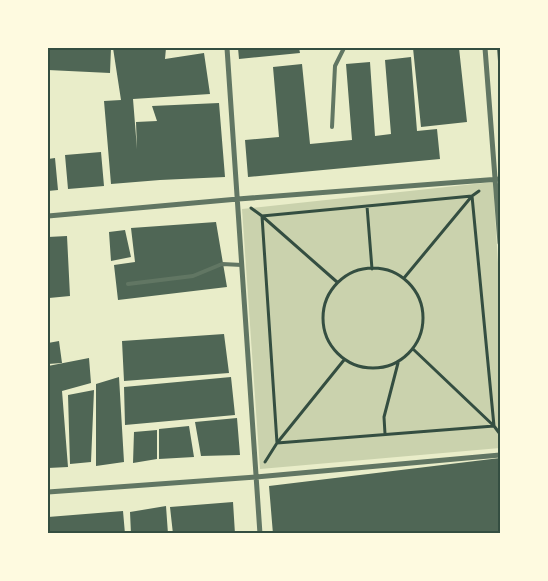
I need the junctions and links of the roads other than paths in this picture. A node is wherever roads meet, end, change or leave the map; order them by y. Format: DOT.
graph roads {
  1 [pos="227,48"];
  2 [pos="344,48"];
  3 [pos="485,48"];
  4 [pos="332,127"];
  5 [pos="498,179"];
  6 [pos="238,198"];
  7 [pos="48,216"];
  8 [pos="500,243"];
  9 [pos="242,265"];
  10 [pos="128,284"];
  11 [pos="500,455"];
  12 [pos="256,477"];
  13 [pos="48,492"];
  14 [pos="260,534"];
  1 -- 6 [label="street"];
  2 -- 4 [label="lane"];
  3 -- 5 [label="street"];
  5 -- 6 [label="street"];
  5 -- 8 [label="street"];
  6 -- 7 [label="street"];
  6 -- 9 [label="street"];
  9 -- 10 [label="lane"];
  9 -- 12 [label="street"];
  11 -- 12 [label="street"];
  12 -- 13 [label="street"];
  12 -- 14 [label="street"];
}
